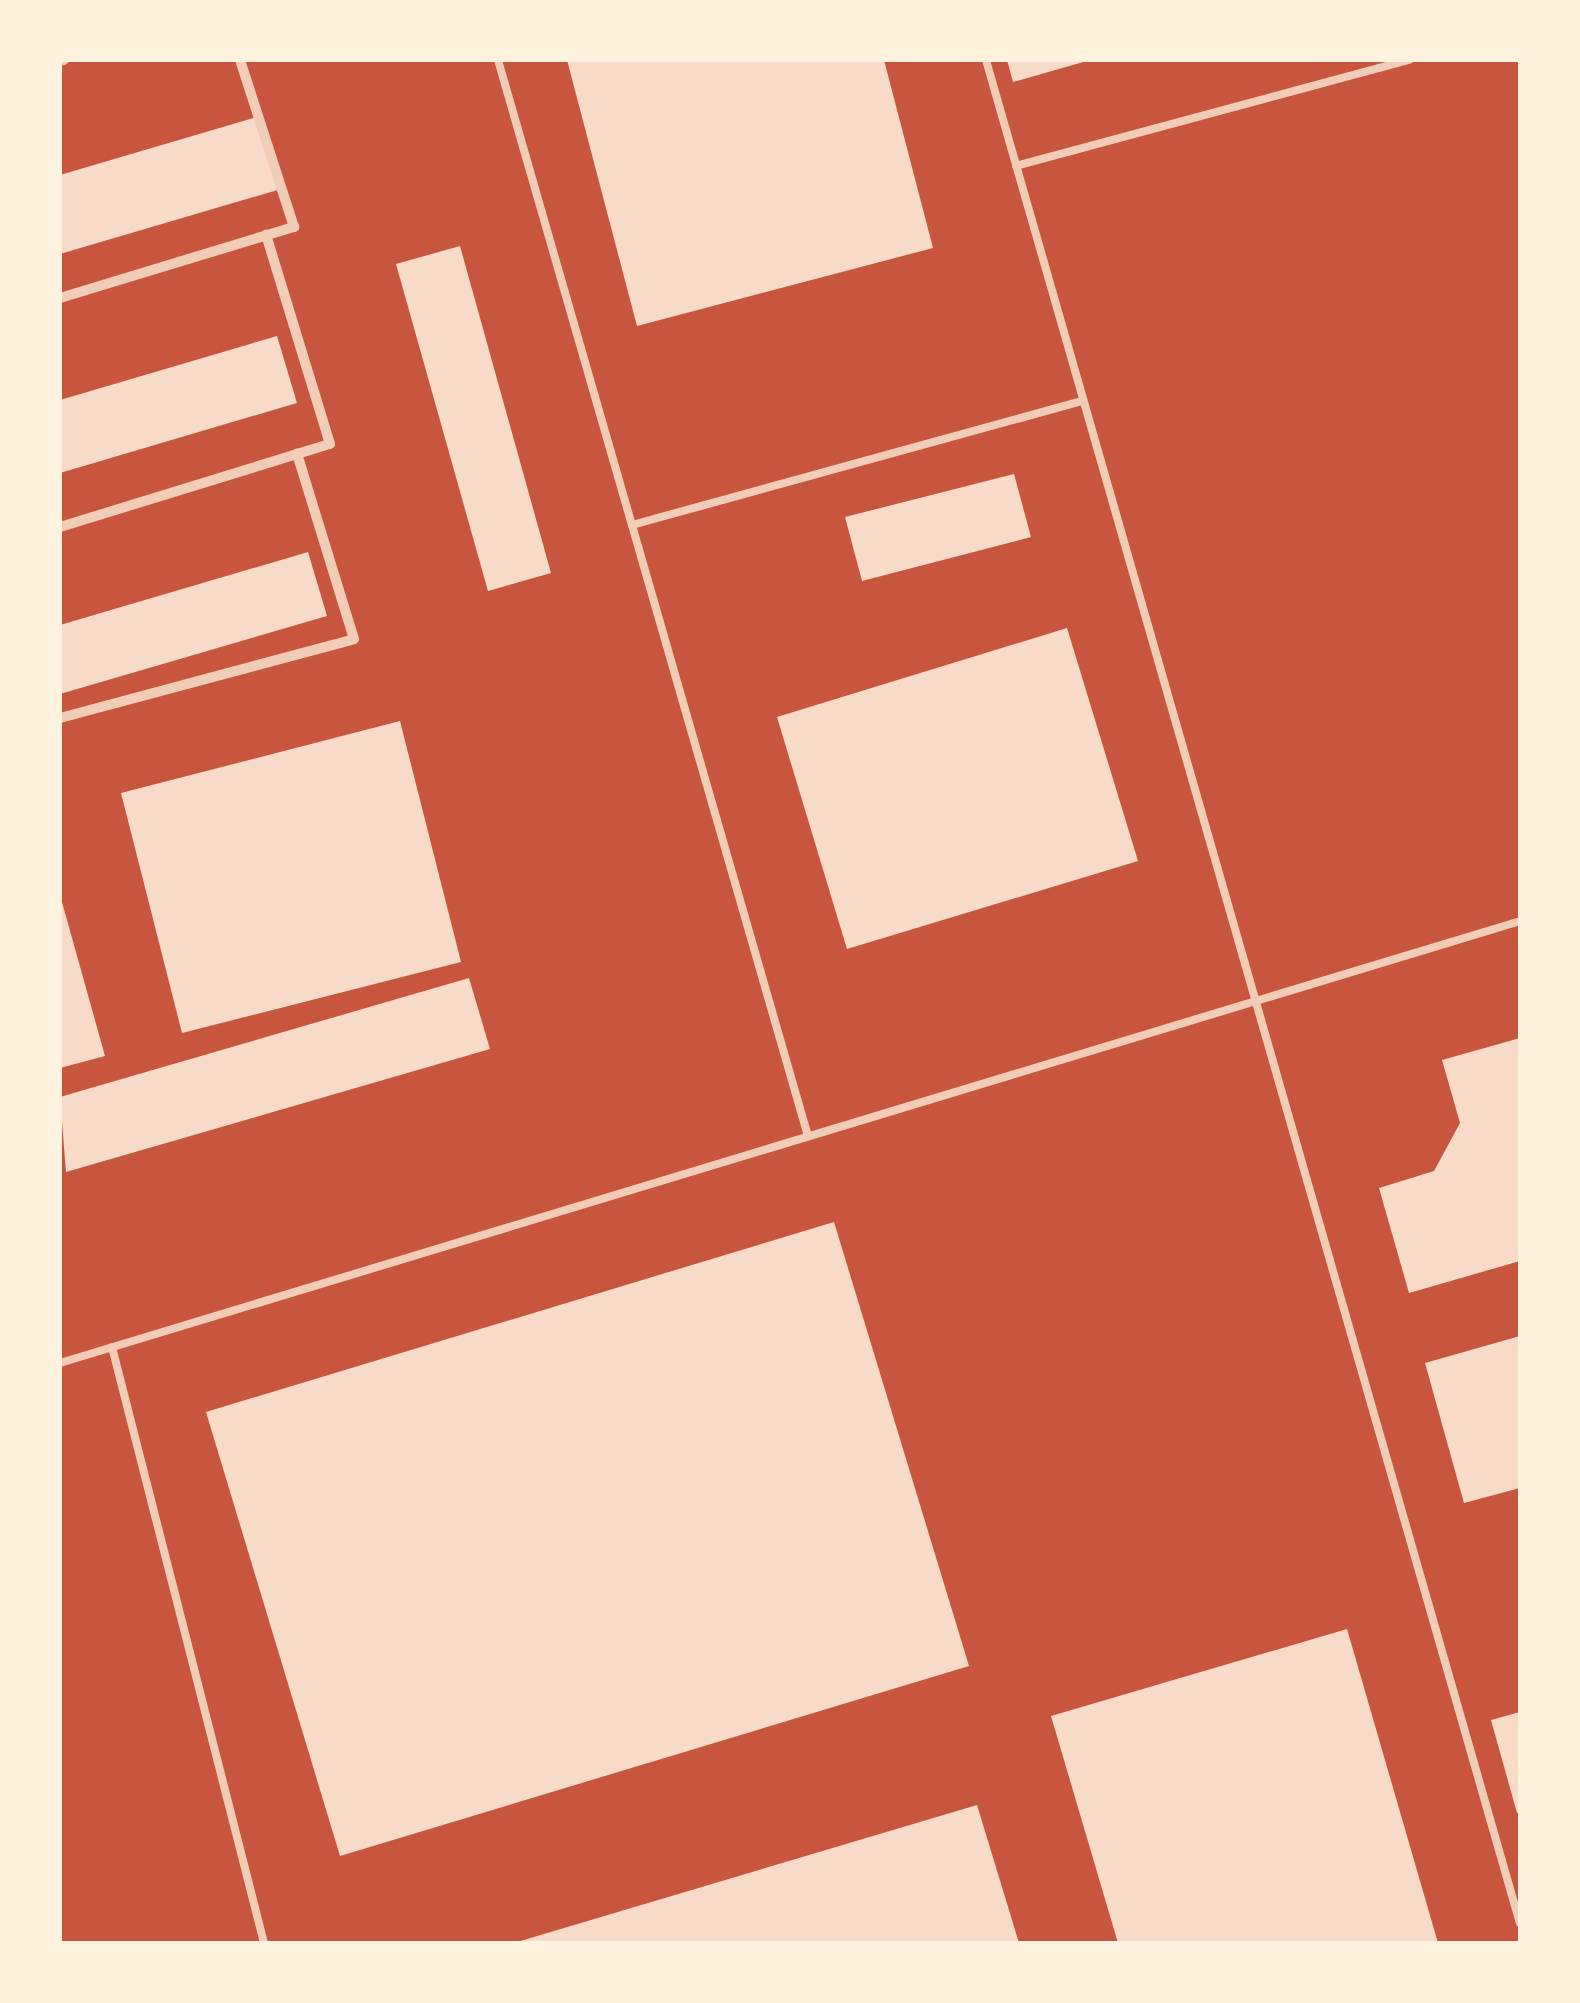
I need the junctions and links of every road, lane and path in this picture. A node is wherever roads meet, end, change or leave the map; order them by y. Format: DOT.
graph roads {
  1 [pos="240,60"];
  2 [pos="498,60"];
  3 [pos="986,60"];
  4 [pos="1410,60"];
  5 [pos="1016,166"];
  6 [pos="266,236"];
  7 [pos="60,298"];
  8 [pos="1083,401"];
  9 [pos="297,454"];
  10 [pos="632,525"];
  11 [pos="60,527"];
  12 [pos="60,718"];
  13 [pos="1520,921"];
  14 [pos="1254,1002"];
  15 [pos="808,1136"];
  16 [pos="112,1347"];
  17 [pos="60,1363"];
  18 [pos="1520,1923"];
  19 [pos="264,1943"];
  1 -- 6 [label="street"];
  2 -- 10 [label="lane"];
  3 -- 5 [label="lane"];
  4 -- 5 [label="lane"];
  5 -- 8 [label="lane"];
  6 -- 7 [label="street"];
  6 -- 9 [label="street"];
  8 -- 10 [label="lane"];
  8 -- 14 [label="lane"];
  9 -- 11 [label="street"];
  9 -- 12 [label="street"];
  10 -- 15 [label="lane"];
  13 -- 14 [label="lane"];
  14 -- 15 [label="lane"];
  14 -- 18 [label="lane"];
  15 -- 16 [label="lane"];
  16 -- 17 [label="lane"];
  16 -- 19 [label="lane"];
}
